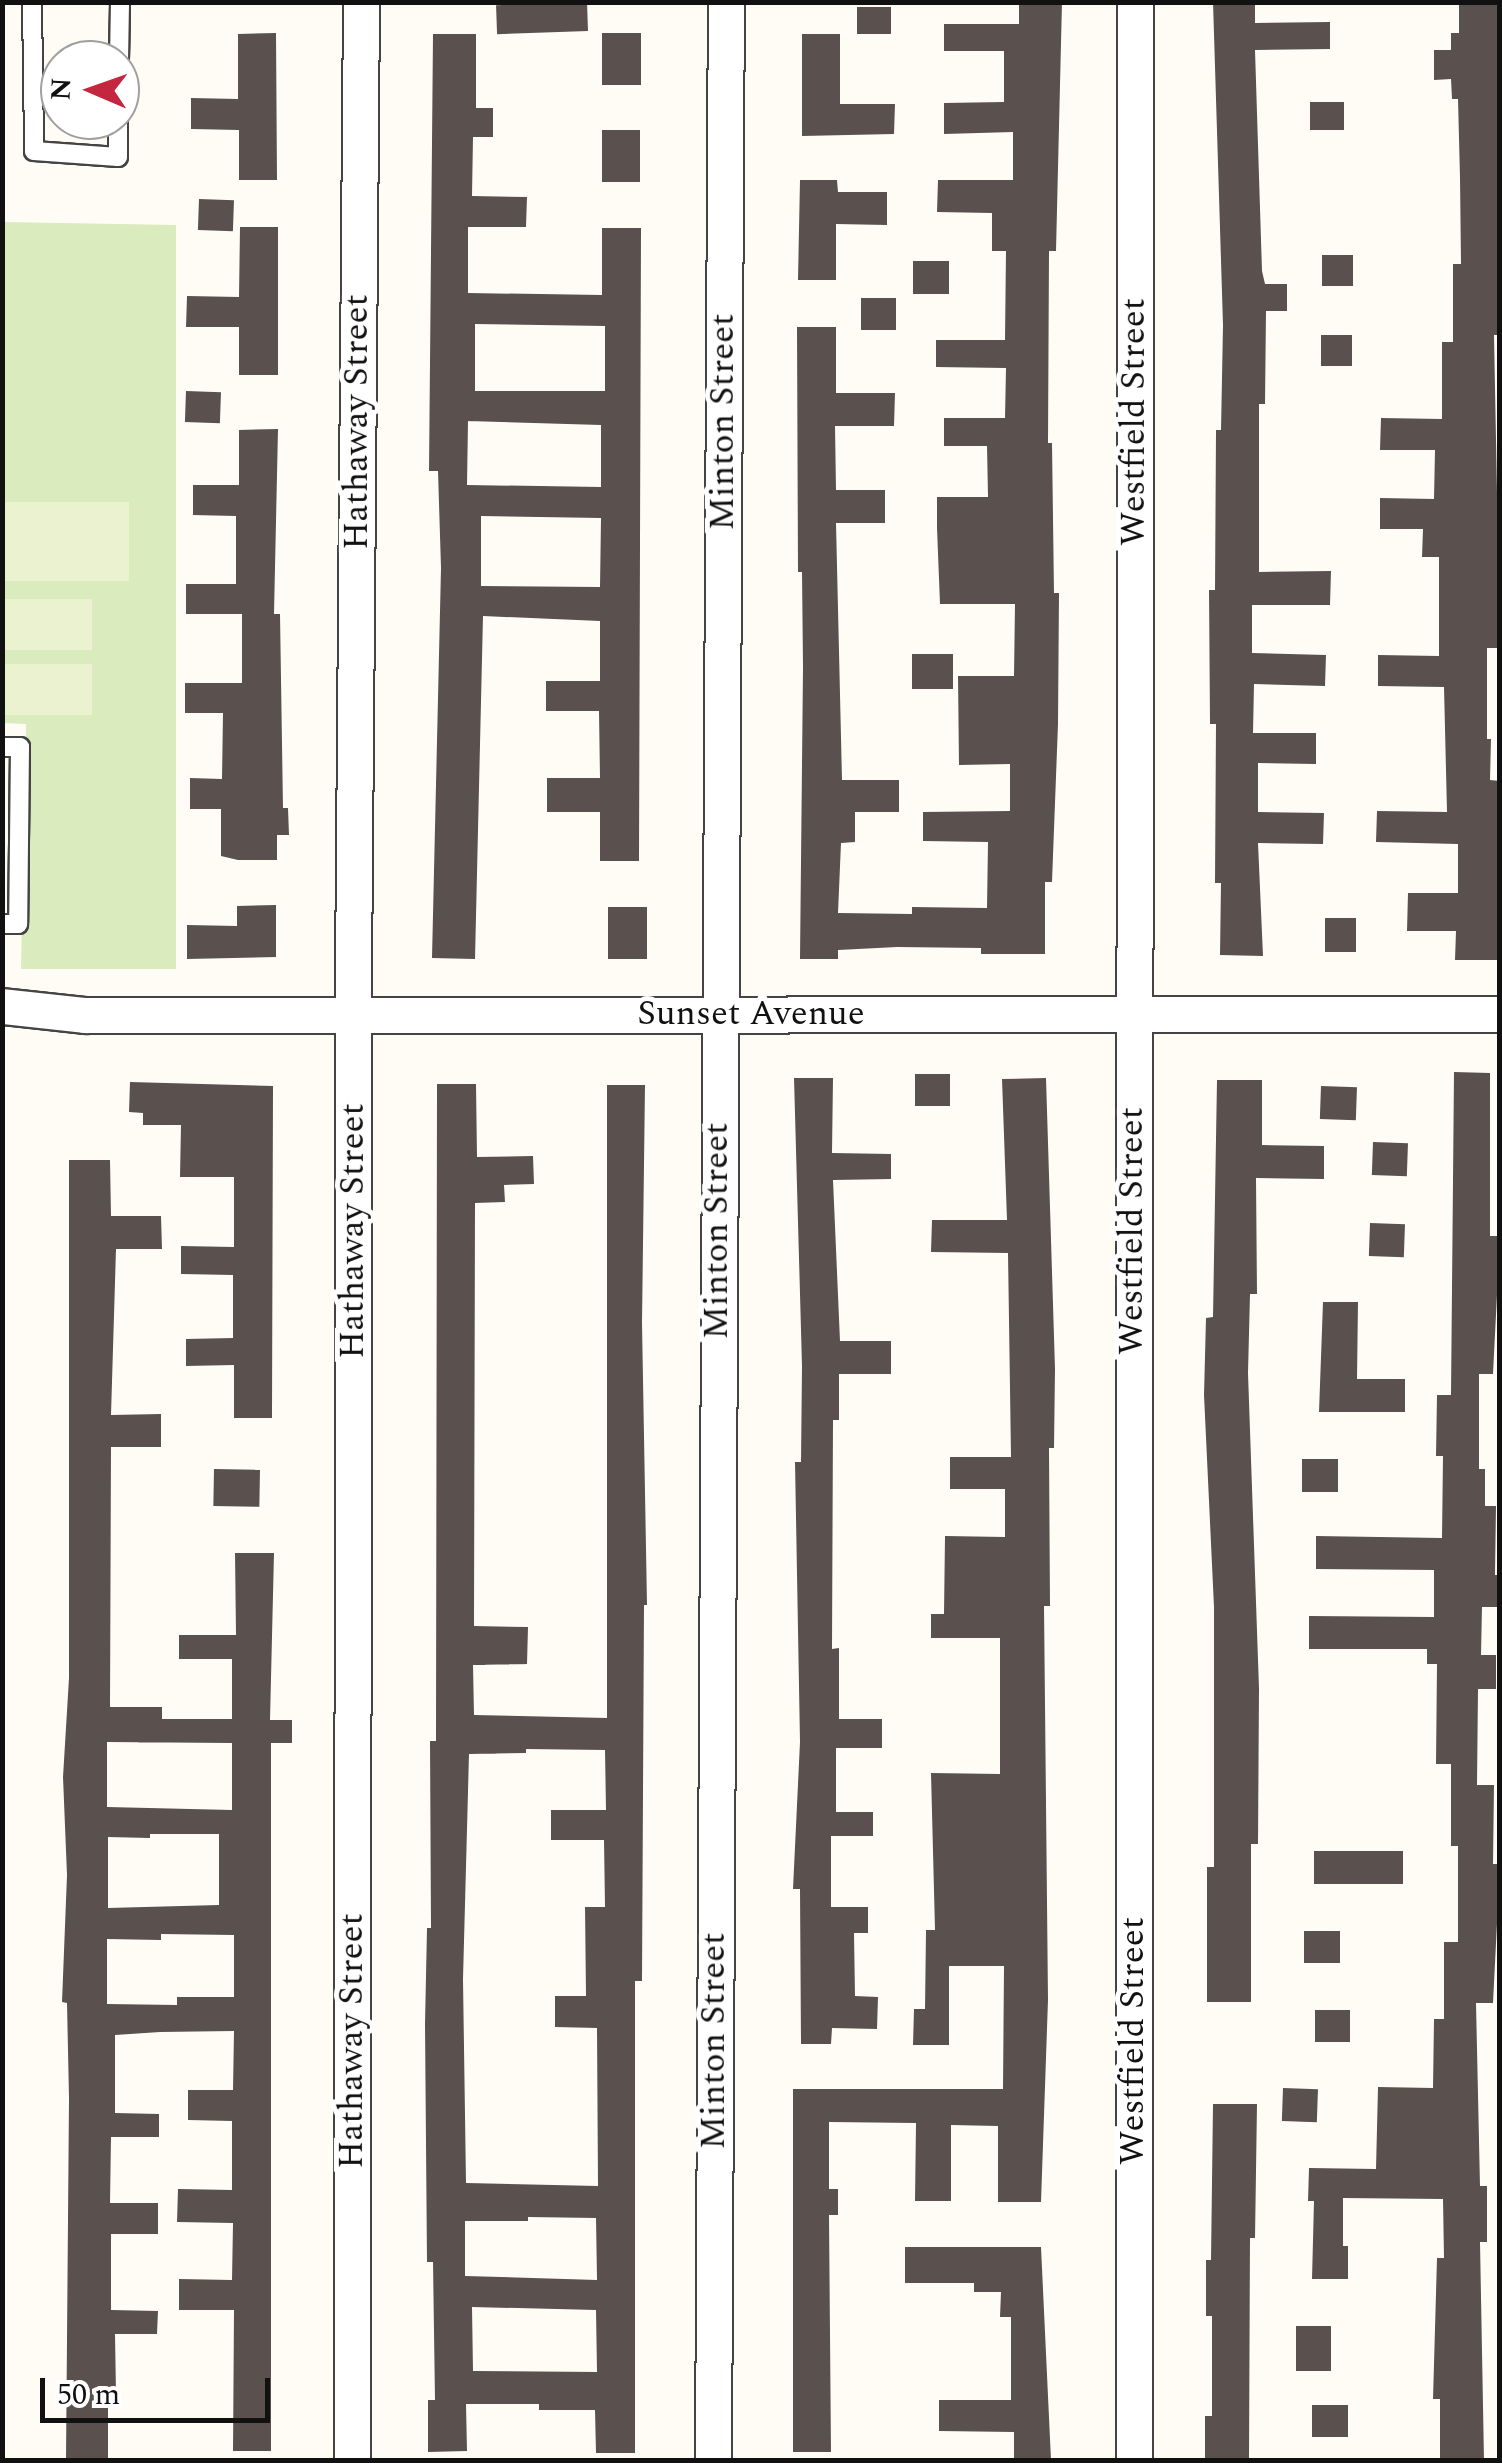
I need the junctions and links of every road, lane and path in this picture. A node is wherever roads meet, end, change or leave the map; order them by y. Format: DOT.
graph roads {
  1 [pos="32,2"];
  2 [pos="120,2"];
  3 [pos="360,2"];
  4 [pos="726,2"];
  5 [pos="1135,2"];
  6 [pos="119,40"];
  7 [pos="118,140"];
  8 [pos="2,746"];
  9 [pos="11,841"];
  10 [pos="2,924"];
  11 [pos="2,1006"];
  12 [pos="719,1013"];
  13 [pos="354,1014"];
  14 [pos="1132,1014"];
  15 [pos="1500,1014"];
  16 [pos="352,2460"];
  17 [pos="713,2460"];
  18 [pos="1134,2460"];
  1 -- 7 [label="lane"];
  2 -- 6 [label="lane"];
  3 -- 13 [label="street, Hathaway Street"];
  4 -- 12 [label="street, Minton Street"];
  5 -- 14 [label="street, Westfield Street"];
  8 -- 9 [label="lane"];
  9 -- 10 [label="lane"];
  11 -- 13 [label="street, Sunset Avenue"];
  12 -- 13 [label="street, Sunset Avenue"];
  12 -- 14 [label="street, Sunset Avenue"];
  12 -- 17 [label="street, Minton Street"];
  13 -- 16 [label="street, Hathaway Street"];
  14 -- 15 [label="street, Sunset Avenue"];
  14 -- 18 [label="street, Westfield Street"];
}
